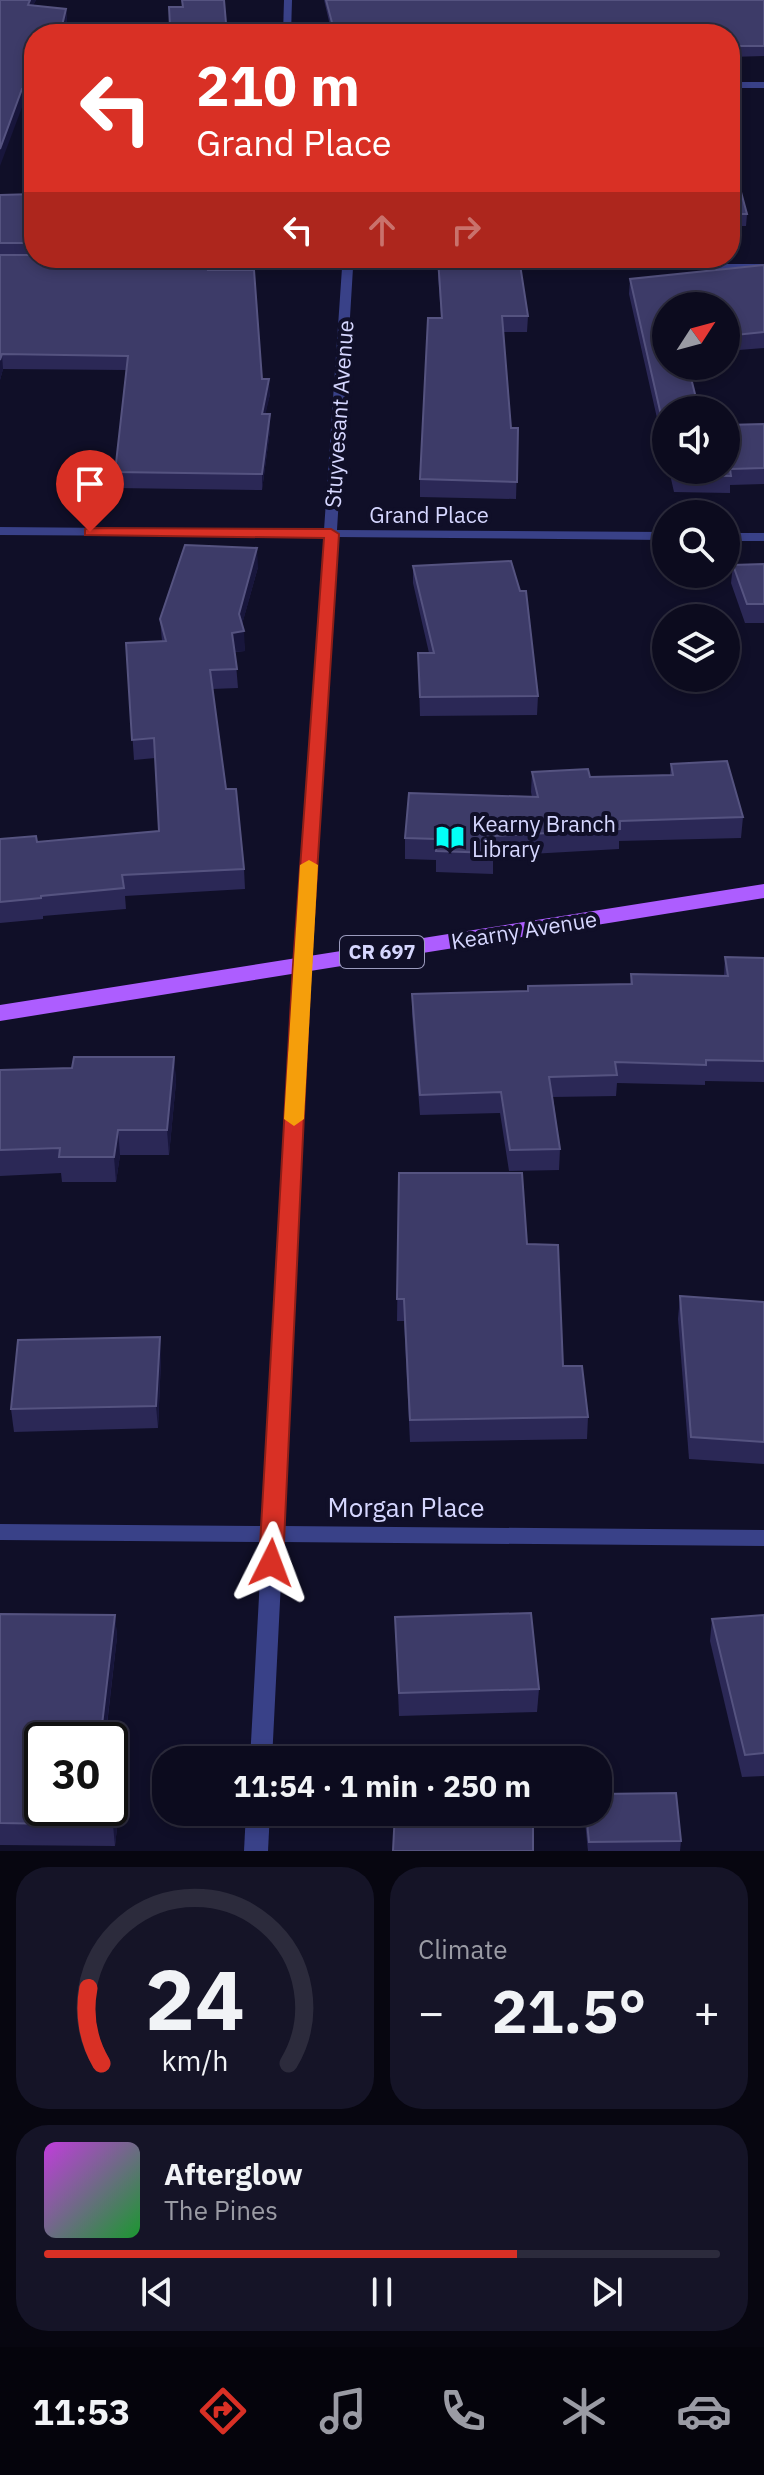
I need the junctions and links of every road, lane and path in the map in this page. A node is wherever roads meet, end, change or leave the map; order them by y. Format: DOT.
graph roads {
  1 [pos="288,0"];
  2 [pos="287,24"];
  3 [pos="740,85"];
  4 [pos="764,85"];
  5 [pos="740,267"];
  6 [pos="764,267"];
  7 [pos="348,268"];
  8 [pos="0,531"];
  9 [pos="331,534"];
  10 [pos="652,536"];
  11 [pos="740,537"];
  12 [pos="764,537"];
  13 [pos="764,891"];
  14 [pos="302,965"];
  15 [pos="0,1013"];
  16 [pos="0,1532"];
  17 [pos="273,1534"];
  18 [pos="764,1538"];
  19 [pos="262,1746"];
  20 [pos="257,1826"];
  21 [pos="256,1851"];
  1 -- 2 [label="street"];
  3 -- 4 [label="street"];
  5 -- 6 [label="street"];
  7 -- 9 [label="street, Stuyvesant Avenue"];
  8 -- 9 [label="street, Grand Place"];
  9 -- 10 [label="street, Grand Place"];
  9 -- 14 [label="street, Stuyvesant Avenue"];
  11 -- 12 [label="street"];
  13 -- 14 [label="main road, Kearny Avenue / CR 697"];
  14 -- 15 [label="main road, Kearny Avenue / CR 697"];
  14 -- 17 [label="street, Stuyvesant Avenue"];
  16 -- 17 [label="street, Morgan Place"];
  17 -- 18 [label="street, Morgan Place"];
  17 -- 19 [label="street, Stuyvesant Avenue"];
  20 -- 21 [label="street"];
}
